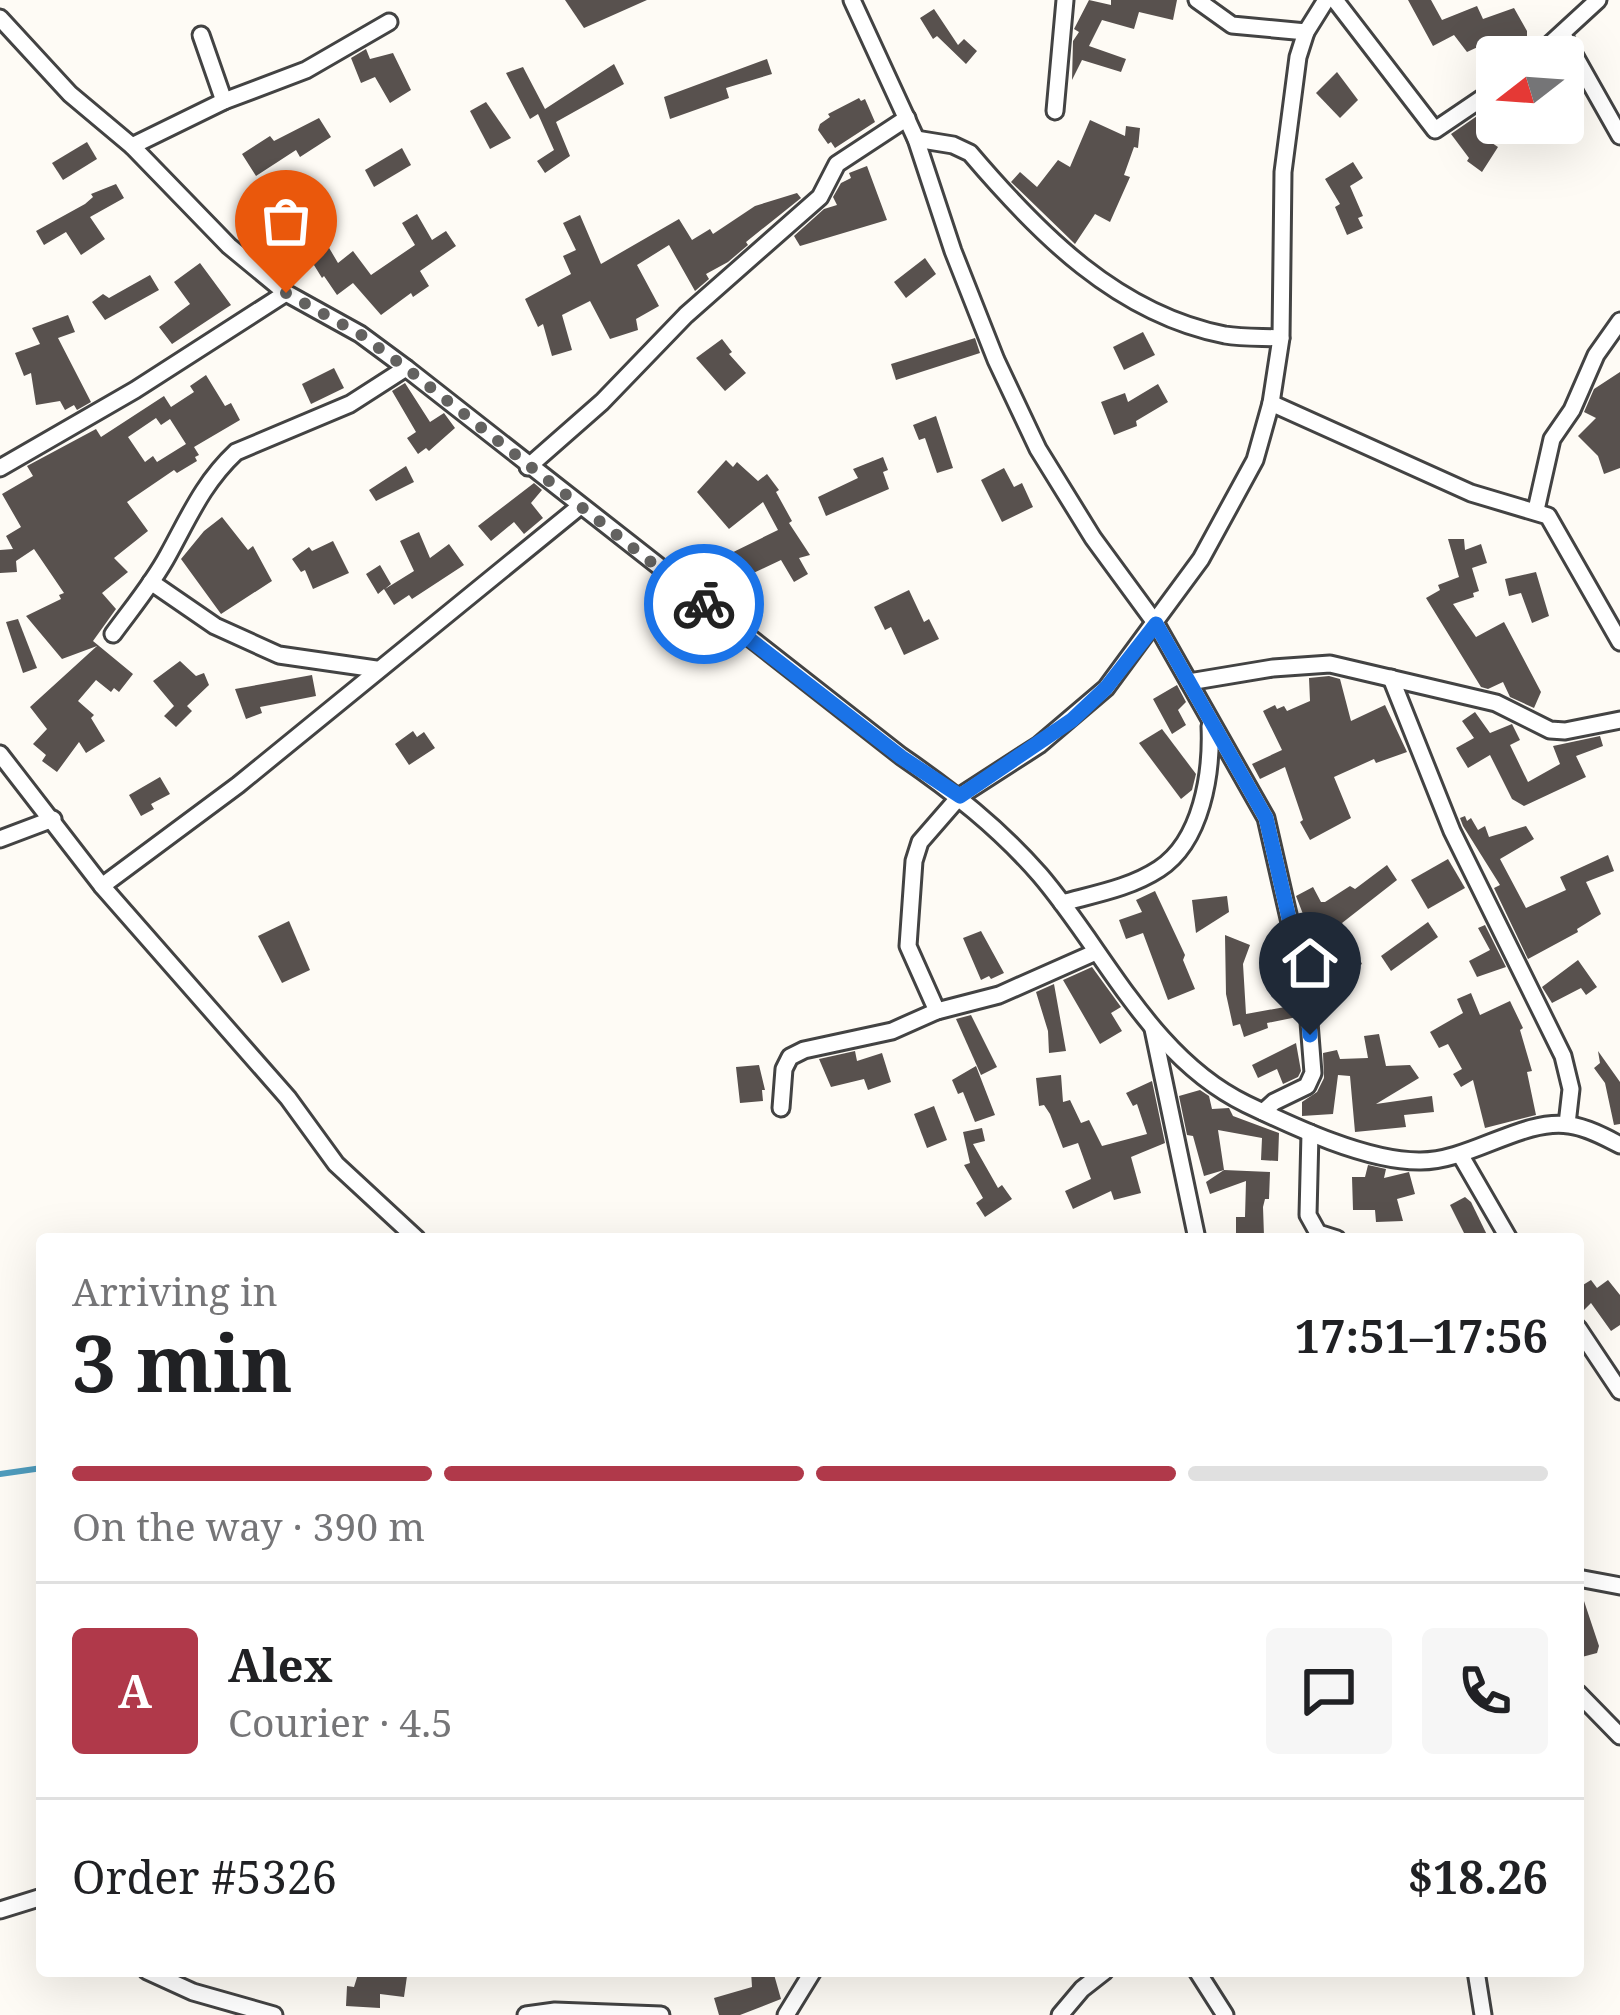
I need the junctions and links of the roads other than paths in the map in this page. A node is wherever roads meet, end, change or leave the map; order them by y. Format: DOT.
graph roads {
  1 [pos="852,0"];
  2 [pos="1065,0"];
  3 [pos="1197,0"];
  4 [pos="1330,0"];
  5 [pos="1598,0"];
  6 [pos="0,18"];
  7 [pos="389,22"];
  8 [pos="1306,32"];
  9 [pos="201,35"];
  10 [pos="1563,35"];
  11 [pos="224,101"];
  12 [pos="1476,102"];
  13 [pos="1055,110"];
  14 [pos="907,118"];
  15 [pos="1620,136"];
  16 [pos="916,140"];
  17 [pos="131,146"];
  18 [pos="286,293"];
  19 [pos="1620,322"];
  20 [pos="1281,338"];
  21 [pos="406,368"];
  22 [pos="1271,403"];
  23 [pos="528,466"];
  24 [pos="0,469"];
  25 [pos="579,507"];
  26 [pos="1536,510"];
  27 [pos="151,582"];
  28 [pos="1156,624"];
  29 [pos="113,634"];
  30 [pos="1620,642"];
  31 [pos="376,669"];
  32 [pos="1391,678"];
  33 [pos="1189,682"];
  34 [pos="1209,718"];
  35 [pos="1620,720"];
  36 [pos="0,754"];
  37 [pos="960,796"];
  38 [pos="53,819"];
  39 [pos="0,839"];
  40 [pos="102,886"];
  41 [pos="1062,903"];
  42 [pos="1096,952"];
  43 [pos="937,1011"];
  44 [pos="1153,1026"];
  45 [pos="781,1108"];
  46 [pos="1264,1112"];
  47 [pos="1568,1124"];
  48 [pos="1310,1132"];
  49 [pos="1620,1145"];
  50 [pos="1461,1156"];
  51 [pos="411,1233"];
  52 [pos="1196,1233"];
  53 [pos="1318,1233"];
  54 [pos="1506,1233"];
  55 [pos="1585,1352"];
  56 [pos="1620,1391"];
  57 [pos="1584,1579"];
  58 [pos="1620,1586"];
  59 [pos="1584,1699"];
  60 [pos="1620,1736"];
  61 [pos="36,1900"];
  62 [pos="0,1910"];
  63 [pos="160,1977"];
  64 [pos="807,1977"];
  65 [pos="1097,1977"];
  66 [pos="1201,1977"];
  67 [pos="1477,1977"];
  68 [pos="274,2015"];
  69 [pos="526,2015"];
  70 [pos="661,2015"];
  71 [pos="786,2015"];
  72 [pos="1060,2015"];
  73 [pos="1225,2015"];
  74 [pos="1483,2015"];
  1 -- 14 [label="street"];
  2 -- 13 [label="street"];
  3 -- 8 [label="street"];
  4 -- 8 [label="street"];
  4 -- 12 [label="street"];
  5 -- 10 [label="street"];
  6 -- 17 [label="street"];
  7 -- 11 [label="street"];
  8 -- 20 [label="street"];
  9 -- 11 [label="street"];
  10 -- 15 [label="street"];
  11 -- 17 [label="street"];
  14 -- 16 [label="street"];
  14 -- 23 [label="street"];
  16 -- 20 [label="street"];
  16 -- 28 [label="street"];
  17 -- 18 [label="street"];
  18 -- 21 [label="street"];
  18 -- 24 [label="street"];
  19 -- 26 [label="street"];
  20 -- 22 [label="street"];
  21 -- 23 [label="street"];
  21 -- 27 [label="street"];
  22 -- 26 [label="street"];
  22 -- 28 [label="street"];
  23 -- 25 [label="street"];
  25 -- 31 [label="street"];
  25 -- 37 [label="street"];
  26 -- 30 [label="street"];
  27 -- 29 [label="street"];
  27 -- 31 [label="street"];
  28 -- 33 [label="street"];
  28 -- 37 [label="street"];
  31 -- 40 [label="street"];
  32 -- 33 [label="street"];
  32 -- 35 [label="street"];
  32 -- 47 [label="street"];
  33 -- 34 [label="street"];
  34 -- 41 [label="street"];
  34 -- 46 [label="street"];
  36 -- 38 [label="street"];
  37 -- 41 [label="street"];
  37 -- 43 [label="street"];
  38 -- 39 [label="street"];
  38 -- 40 [label="street"];
  40 -- 51 [label="street"];
  41 -- 42 [label="street"];
  42 -- 43 [label="street"];
  42 -- 44 [label="street"];
  43 -- 45 [label="street"];
  44 -- 46 [label="street"];
  44 -- 52 [label="street"];
  46 -- 48 [label="street"];
  47 -- 49 [label="street"];
  47 -- 50 [label="street"];
  48 -- 50 [label="street"];
  48 -- 53 [label="street"];
  50 -- 54 [label="street"];
  55 -- 56 [label="street"];
  57 -- 58 [label="street"];
  59 -- 60 [label="street"];
  61 -- 62 [label="street"];
  63 -- 68 [label="street"];
  64 -- 71 [label="street"];
  65 -- 72 [label="street"];
  66 -- 73 [label="street"];
  67 -- 74 [label="street"];
  69 -- 70 [label="street"];
}
